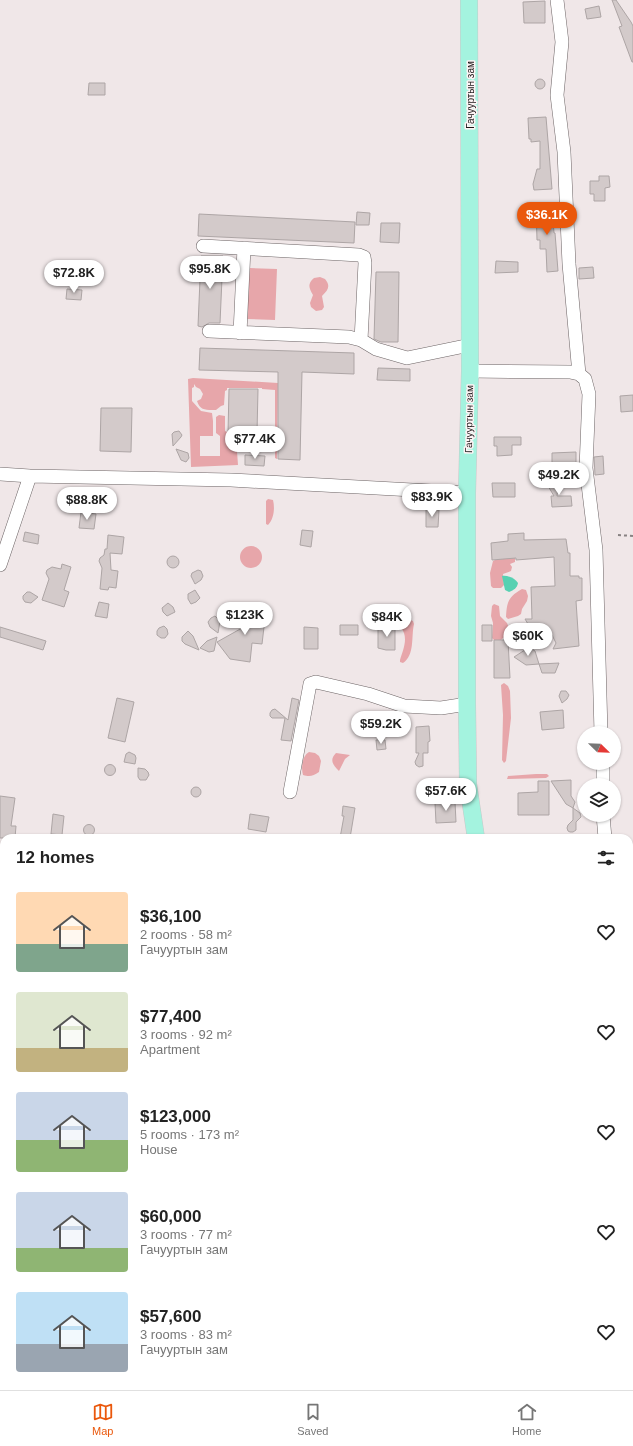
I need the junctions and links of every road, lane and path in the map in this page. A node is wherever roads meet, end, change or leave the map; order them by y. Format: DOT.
graph roads {
  1 [pos="469,0"];
  2 [pos="557,0"];
  3 [pos="203,246"];
  4 [pos="244,248"];
  5 [pos="210,331"];
  6 [pos="240,332"];
  7 [pos="361,340"];
  8 [pos="470,345"];
  9 [pos="470,372"];
  10 [pos="580,374"];
  11 [pos="0,474"];
  12 [pos="30,476"];
  13 [pos="467,493"];
  14 [pos="618,535"];
  15 [pos="633,536"];
  16 [pos="0,565"];
  17 [pos="467,704"];
  18 [pos="601,726"];
  19 [pos="290,792"];
  20 [pos="604,822"];
  21 [pos="475,834"];
  22 [pos="605,834"];
  1 -- 8 [label="main road, Гачууртын зам"];
  2 -- 10 [label="street"];
  3 -- 4 [label="street"];
  4 -- 6 [label="street"];
  4 -- 7 [label="street"];
  5 -- 6 [label="street"];
  6 -- 7 [label="street"];
  7 -- 8 [label="street"];
  8 -- 9 [label="main road, Гачууртын зам"];
  9 -- 10 [label="street"];
  9 -- 13 [label="main road, Гачууртын зам"];
  10 -- 18 [label="street"];
  11 -- 12 [label="street"];
  12 -- 13 [label="street"];
  12 -- 16 [label="street"];
  13 -- 17 [label="main road, Гачууртын зам"];
  14 -- 15 [label="path"];
  17 -- 19 [label="street"];
  17 -- 21 [label="main road, Гачууртын зам"];
  20 -- 22 [label="street"];
}
